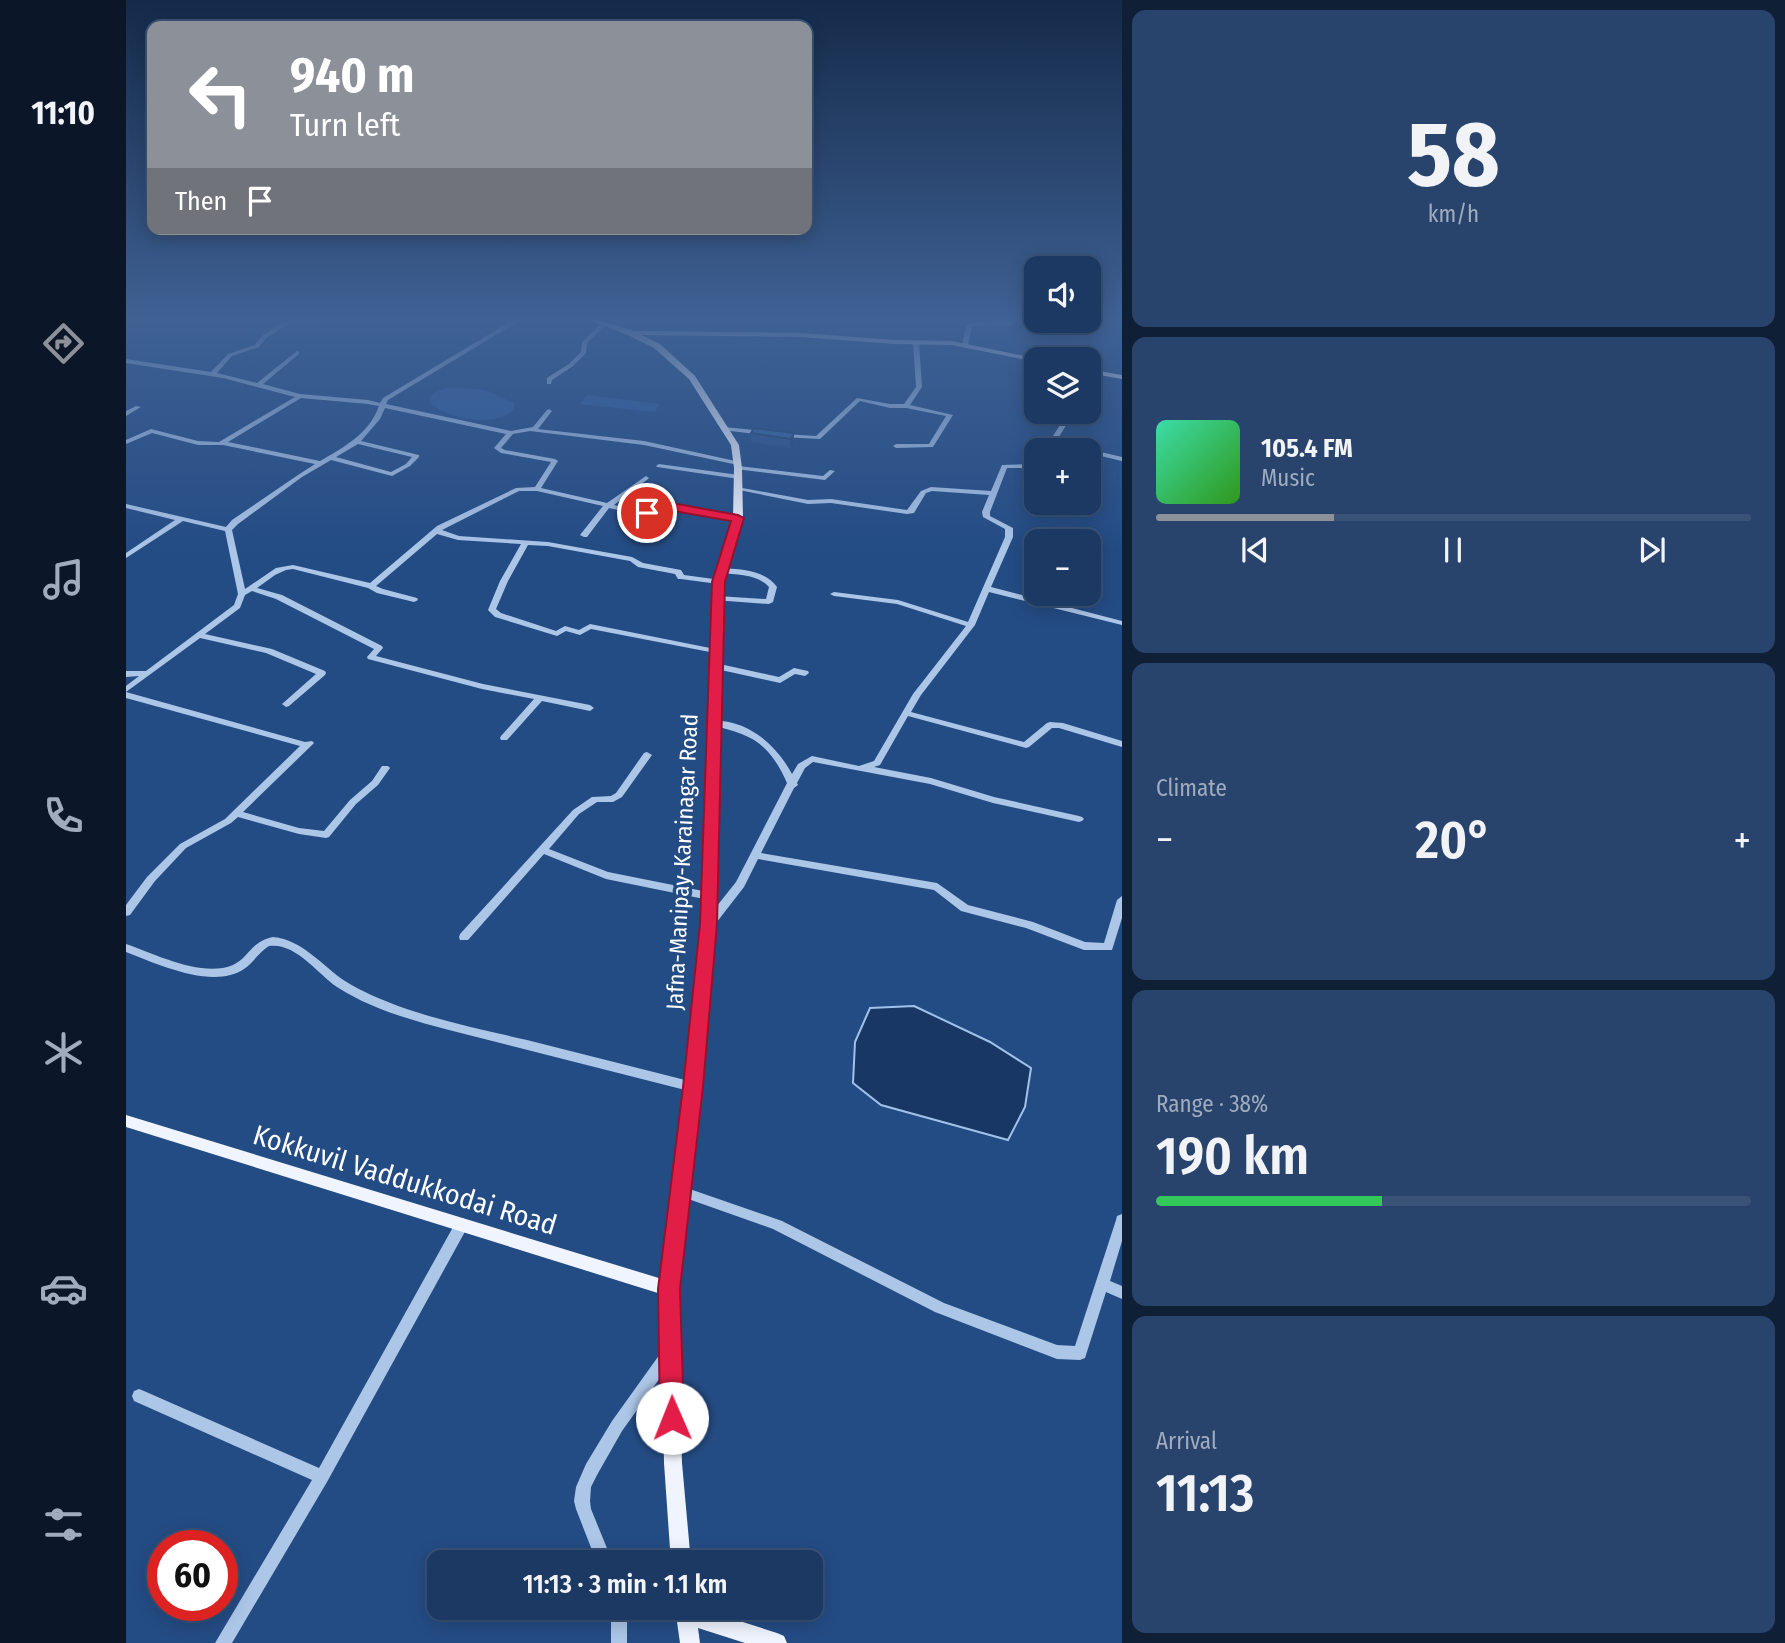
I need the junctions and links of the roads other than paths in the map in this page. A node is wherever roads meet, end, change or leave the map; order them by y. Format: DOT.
graph roads {
  1 [pos="299,397"];
  2 [pos="312,397"];
  3 [pos="387,397"];
  4 [pos="704,397"];
  5 [pos="912,397"];
  6 [pos="381,405"];
  7 [pos="906,406"];
  8 [pos="138,407"];
  9 [pos="549,411"];
  10 [pos="126,414"];
  11 [pos="724,429"];
  12 [pos="532,430"];
  13 [pos="511,433"];
  14 [pos="768,434"];
  15 [pos="780,435"];
  16 [pos="128,440"];
  17 [pos="357,442"];
  18 [pos="222,443"];
  19 [pos="896,446"];
  20 [pos="1101,455"];
  21 [pos="330,458"];
  22 [pos="1122,460"];
  23 [pos="319,463"];
  24 [pos="659,466"];
  25 [pos="1024,466"];
  26 [pos="831,471"];
  27 [pos="738,474"];
  28 [pos="646,478"];
  29 [pos="537,489"];
  30 [pos="992,493"];
  31 [pos="126,506"];
  32 [pos="607,506"];
  33 [pos="738,518"];
  34 [pos="180,520"];
  35 [pos="228,530"];
  36 [pos="436,531"];
  37 [pos="584,536"];
  38 [pos="525,542"];
  39 [pos="126,556"];
  40 [pos="720,577"];
  41 [pos="371,586"];
  42 [pos="253,589"];
  43 [pos="988,589"];
  44 [pos="242,594"];
  45 [pos="834,594"];
  46 [pos="717,598"];
  47 [pos="414,600"];
  48 [pos="1122,623"];
  49 [pos="971,625"];
  50 [pos="199,635"];
  51 [pos="715,651"];
  52 [pos="715,666"];
  53 [pos="149,673"];
  54 [pos="805,673"];
  55 [pos="126,674"];
  56 [pos="126,690"];
  57 [pos="126,695"];
  58 [pos="540,699"];
  59 [pos="286,704"];
  60 [pos="590,708"];
  61 [pos="906,713"];
  62 [pos="713,723"];
  63 [pos="504,738"];
  64 [pos="1122,744"];
  65 [pos="647,755"];
  66 [pos="385,768"];
  67 [pos="868,769"];
  68 [pos="793,785"];
  69 [pos="237,813"];
  70 [pos="1079,818"];
  71 [pos="542,850"];
  72 [pos="757,855"];
  73 [pos="1122,892"];
  74 [pos="709,896"];
  75 [pos="1121,900"];
  76 [pos="126,912"];
  77 [pos="708,924"];
  78 [pos="464,937"];
  79 [pos="126,948"];
  80 [pos="693,1087"];
  81 [pos="126,1121"];
  82 [pos="681,1191"];
  83 [pos="1122,1220"];
  84 [pos="462,1224"];
  85 [pos="1103,1284"];
  86 [pos="669,1289"];
  87 [pos="1122,1293"];
  88 [pos="670,1351"];
  89 [pos="139,1396"];
  90 [pos="322,1477"];
  91 [pos="600,1550"];
  92 [pos="680,1550"];
  93 [pos="619,1620"];
  94 [pos="686,1620"];
  95 [pos="711,1620"];
  96 [pos="223,1643"];
  97 [pos="619,1643"];
  98 [pos="690,1643"];
  99 [pos="777,1643"];
  1 -- 18 [label="street"];
  2 -- 6 [label="street"];
  3 -- 6 [label="street"];
  4 -- 11 [label="main road, Jafna-Manipay-Karainagar Road"];
  5 -- 7 [label="street"];
  6 -- 13 [label="street"];
  6 -- 17 [label="street"];
  7 -- 15 [label="street"];
  7 -- 19 [label="street"];
  8 -- 10 [label="street"];
  9 -- 12 [label="street"];
  11 -- 14 [label="street"];
  11 -- 27 [label="main road, Jafna-Manipay-Karainagar Road"];
  12 -- 13 [label="street"];
  12 -- 27 [label="street"];
  13 -- 29 [label="street"];
  16 -- 18 [label="street"];
  17 -- 21 [label="street"];
  17 -- 21 [label="street"];
  18 -- 23 [label="street"];
  20 -- 22 [label="street"];
  21 -- 23 [label="street"];
  23 -- 35 [label="street"];
  24 -- 27 [label="street"];
  25 -- 30 [label="street"];
  26 -- 27 [label="street"];
  27 -- 30 [label="street"];
  27 -- 33 [label="main road, Jafna-Manipay-Karainagar Road"];
  28 -- 32 [label="street"];
  29 -- 32 [label="street"];
  29 -- 36 [label="street"];
  30 -- 43 [label="street"];
  31 -- 34 [label="street"];
  32 -- 33 [label="street"];
  32 -- 37 [label="street"];
  33 -- 40 [label="main road, Jafna-Manipay-Karainagar Road"];
  34 -- 35 [label="street"];
  34 -- 39 [label="street"];
  35 -- 44 [label="street"];
  36 -- 38 [label="street"];
  36 -- 41 [label="street"];
  38 -- 40 [label="street"];
  38 -- 51 [label="street"];
  40 -- 46 [label="main road, Jafna-Manipay-Karainagar Road"];
  40 -- 46 [label="street"];
  41 -- 42 [label="street"];
  41 -- 47 [label="street"];
  42 -- 44 [label="street"];
  42 -- 58 [label="street"];
  43 -- 48 [label="street"];
  43 -- 49 [label="street"];
  44 -- 50 [label="street"];
  45 -- 49 [label="street"];
  46 -- 51 [label="main road, Jafna-Manipay-Karainagar Road"];
  49 -- 61 [label="street"];
  50 -- 53 [label="street"];
  50 -- 59 [label="street"];
  51 -- 52 [label="main road, Jafna-Manipay-Karainagar Road"];
  52 -- 54 [label="street"];
  52 -- 62 [label="main road, Jafna-Manipay-Karainagar Road"];
  53 -- 55 [label="street"];
  53 -- 56 [label="street"];
  57 -- 69 [label="street"];
  58 -- 60 [label="street"];
  58 -- 63 [label="street"];
  61 -- 64 [label="street"];
  61 -- 67 [label="street"];
  62 -- 68 [label="street"];
  62 -- 74 [label="main road, Jafna-Manipay-Karainagar Road"];
  65 -- 71 [label="street"];
  66 -- 69 [label="street"];
  67 -- 68 [label="street"];
  67 -- 70 [label="street"];
  68 -- 72 [label="street"];
  69 -- 76 [label="street"];
  71 -- 74 [label="street"];
  71 -- 78 [label="street"];
  72 -- 75 [label="street"];
  72 -- 77 [label="street"];
  73 -- 75 [label="street"];
  74 -- 77 [label="main road, Jafna-Manipay-Karainagar Road"];
  77 -- 80 [label="main road, Jafna-Manipay-Karainagar Road"];
  79 -- 80 [label="street"];
  80 -- 82 [label="main road, Jafna-Manipay-Karainagar Road"];
  81 -- 84 [label="main road, Kokkuvil Vaddukkodai Road"];
  82 -- 85 [label="street"];
  82 -- 86 [label="main road, Jafna-Manipay-Karainagar Road"];
  83 -- 85 [label="street"];
  84 -- 86 [label="main road, Kokkuvil Vaddukkodai Road"];
  84 -- 90 [label="street"];
  85 -- 87 [label="street"];
  86 -- 88 [label="main road, Jafna-Manipay-Karainagar Road"];
  88 -- 91 [label="street"];
  88 -- 92 [label="main road, Jafna-Manipay-Karainagar Road"];
  89 -- 90 [label="street"];
  90 -- 96 [label="street"];
  93 -- 97 [label="street"];
  94 -- 98 [label="main road"];
  95 -- 99 [label="main road"];
}
